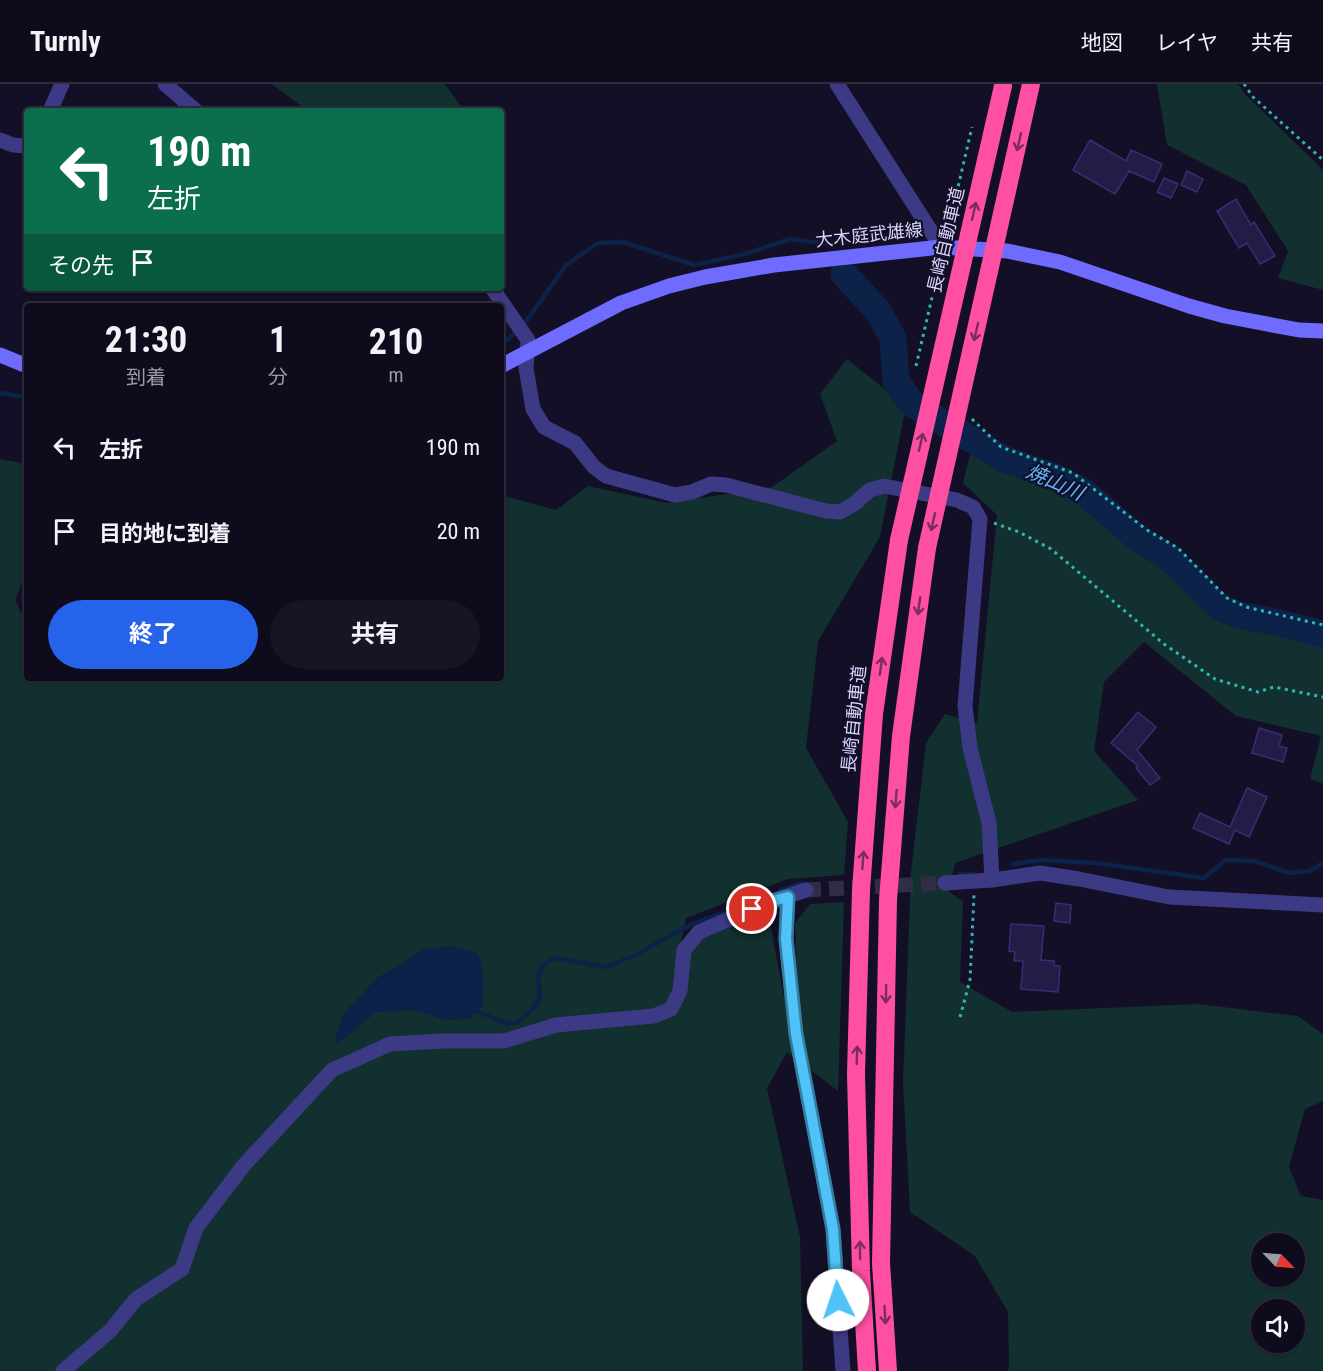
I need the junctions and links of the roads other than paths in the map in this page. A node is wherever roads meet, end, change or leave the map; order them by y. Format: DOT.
graph roads {
  1 [pos="62,84"];
  2 [pos="165,84"];
  3 [pos="837,84"];
  4 [pos="1031,84"];
  5 [pos="1003,85"];
  6 [pos="51,108"];
  7 [pos="193,108"];
  8 [pos="0,140"];
  9 [pos="24,146"];
  10 [pos="941,247"];
  11 [pos="504,305"];
  12 [pos="1323,331"];
  13 [pos="528,351"];
  14 [pos="0,355"];
  15 [pos="504,364"];
  16 [pos="24,365"];
  17 [pos="992,880"];
  18 [pos="945,883"];
  19 [pos="806,890"];
  20 [pos="788,897"];
  21 [pos="1323,905"];
  22 [pos="63,1371"];
  23 [pos="843,1371"];
  24 [pos="867,1371"];
  25 [pos="888,1371"];
  1 -- 6 [label="street"];
  2 -- 7 [label="street"];
  3 -- 10 [label="street"];
  4 -- 25 [label="highway, one-way, bridge"];
  24 -- 5 [label="highway, 長崎自動車道, one-way, bridge"];
  8 -- 9 [label="street"];
  10 -- 12 [label="main road, 大木庭武雄線"];
  10 -- 13 [label="main road, 大木庭武雄線"];
  11 -- 13 [label="street"];
  13 -- 15 [label="main road, 大木庭武雄線"];
  13 -- 17 [label="street"];
  14 -- 16 [label="main road"];
  17 -- 18 [label="street"];
  17 -- 21 [label="street"];
  19 -- 20 [label="street"];
  20 -- 22 [label="street"];
  20 -- 23 [label="street"];
}
